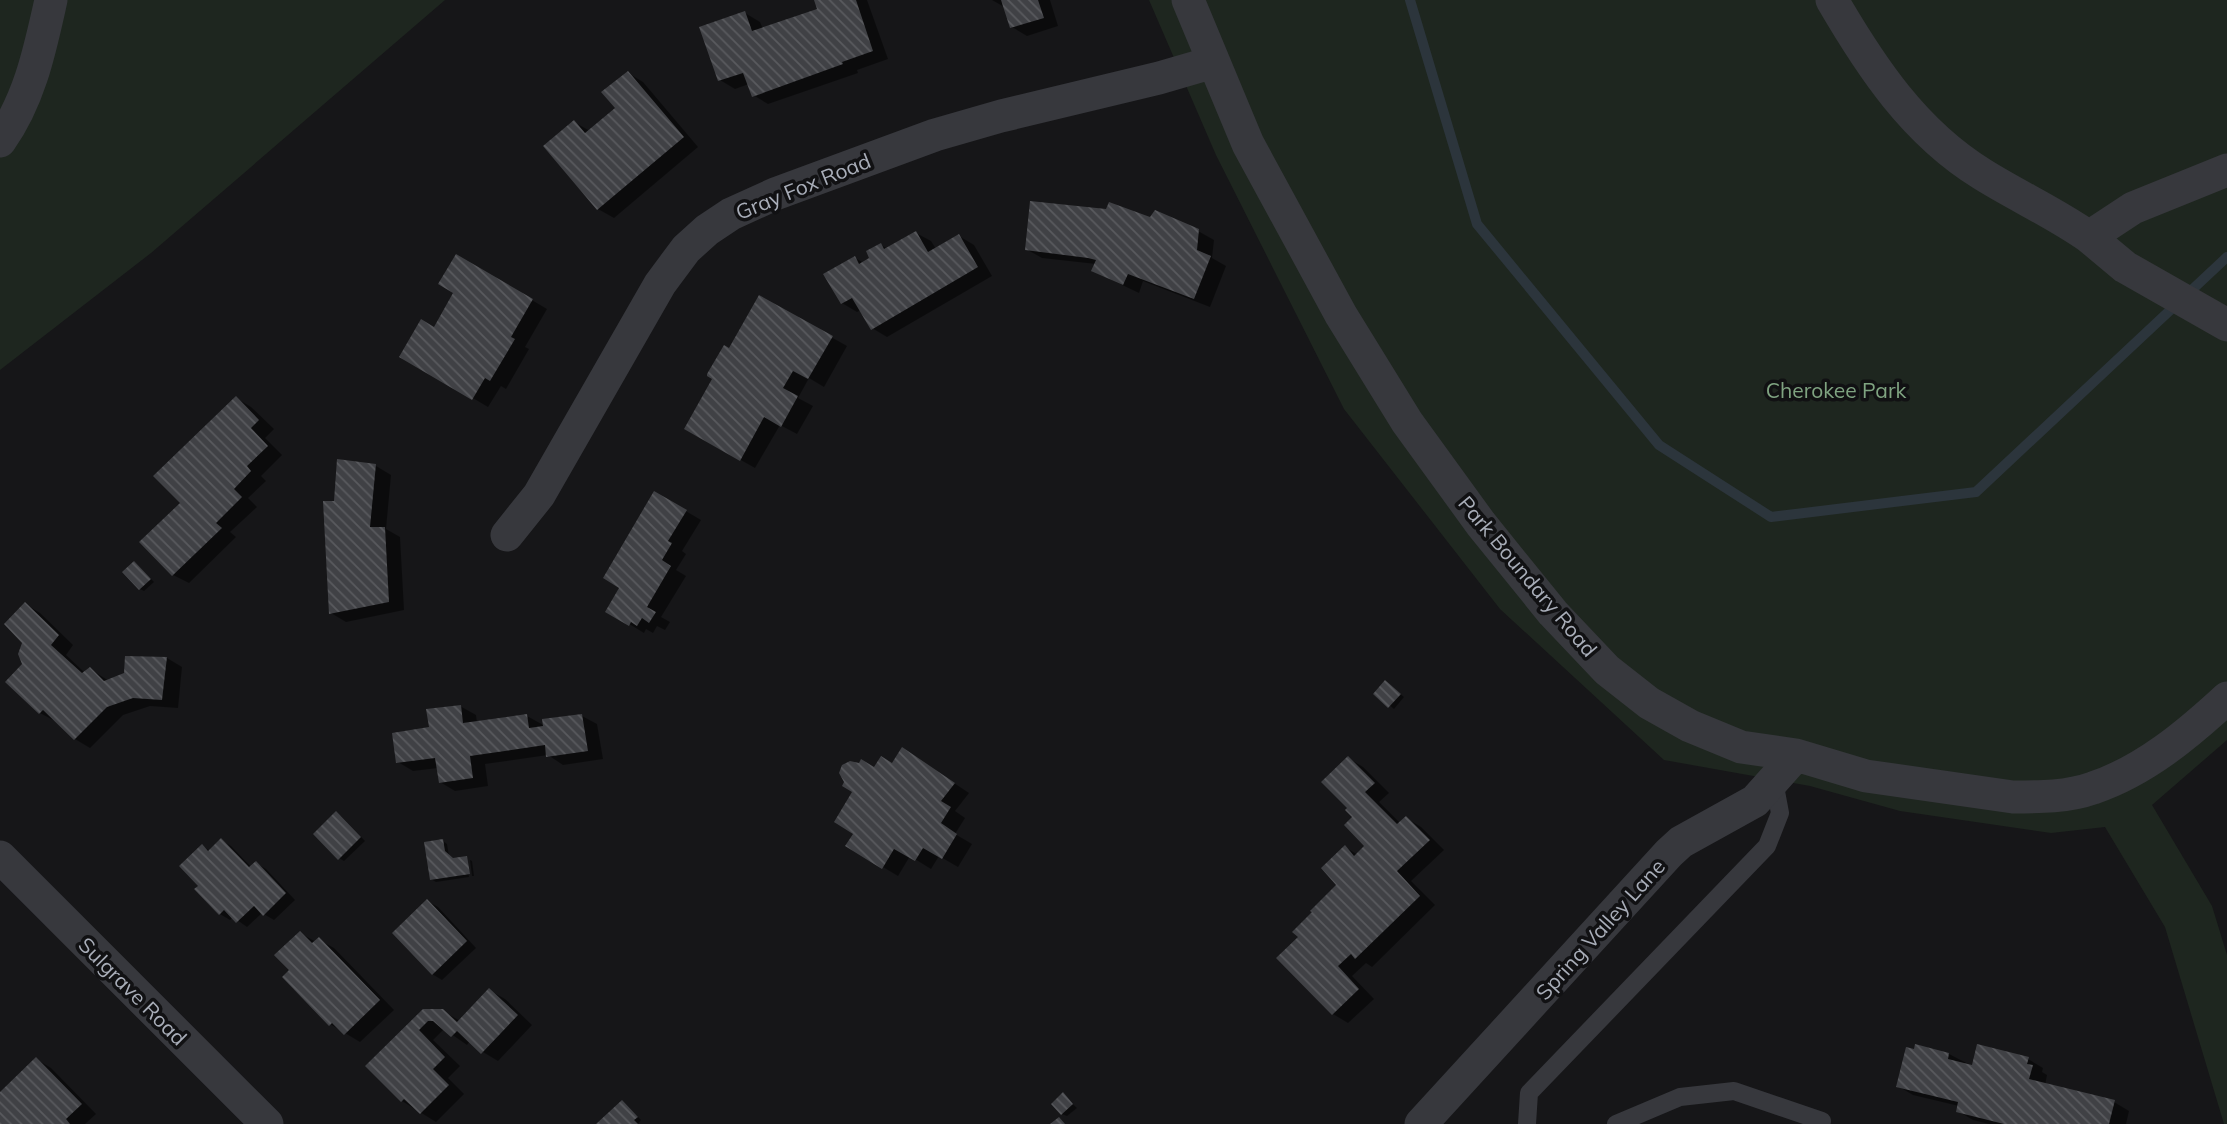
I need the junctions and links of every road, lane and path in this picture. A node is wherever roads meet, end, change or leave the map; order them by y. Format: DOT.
graph roads {
  1 [pos="51,0"];
  2 [pos="1188,0"];
  3 [pos="1832,0"];
  4 [pos="1214,62"];
  5 [pos="0,141"];
  6 [pos="2227,170"];
  7 [pos="2089,237"];
  8 [pos="2224,323"];
  9 [pos="507,535"];
  10 [pos="2227,698"];
  11 [pos="1796,755"];
  12 [pos="1774,781"];
  13 [pos="0,857"];
  14 [pos="1822,1121"];
  15 [pos="267,1124"];
  16 [pos="1421,1124"];
  17 [pos="1527,1124"];
  18 [pos="1616,1124"];
  1 -- 5 [label="street"];
  2 -- 4 [label="street, Park Boundary Road"];
  3 -- 7 [label="street"];
  4 -- 9 [label="street, Gray Fox Road"];
  4 -- 11 [label="street, Park Boundary Road"];
  6 -- 7 [label="street"];
  7 -- 8 [label="street"];
  10 -- 11 [label="street, Park Boundary Road"];
  11 -- 12 [label="street, Spring Valley Lane"];
  12 -- 16 [label="street, Spring Valley Lane"];
  12 -- 17 [label="lane"];
  13 -- 15 [label="street, Sulgrave Road"];
  14 -- 18 [label="lane"];
}
